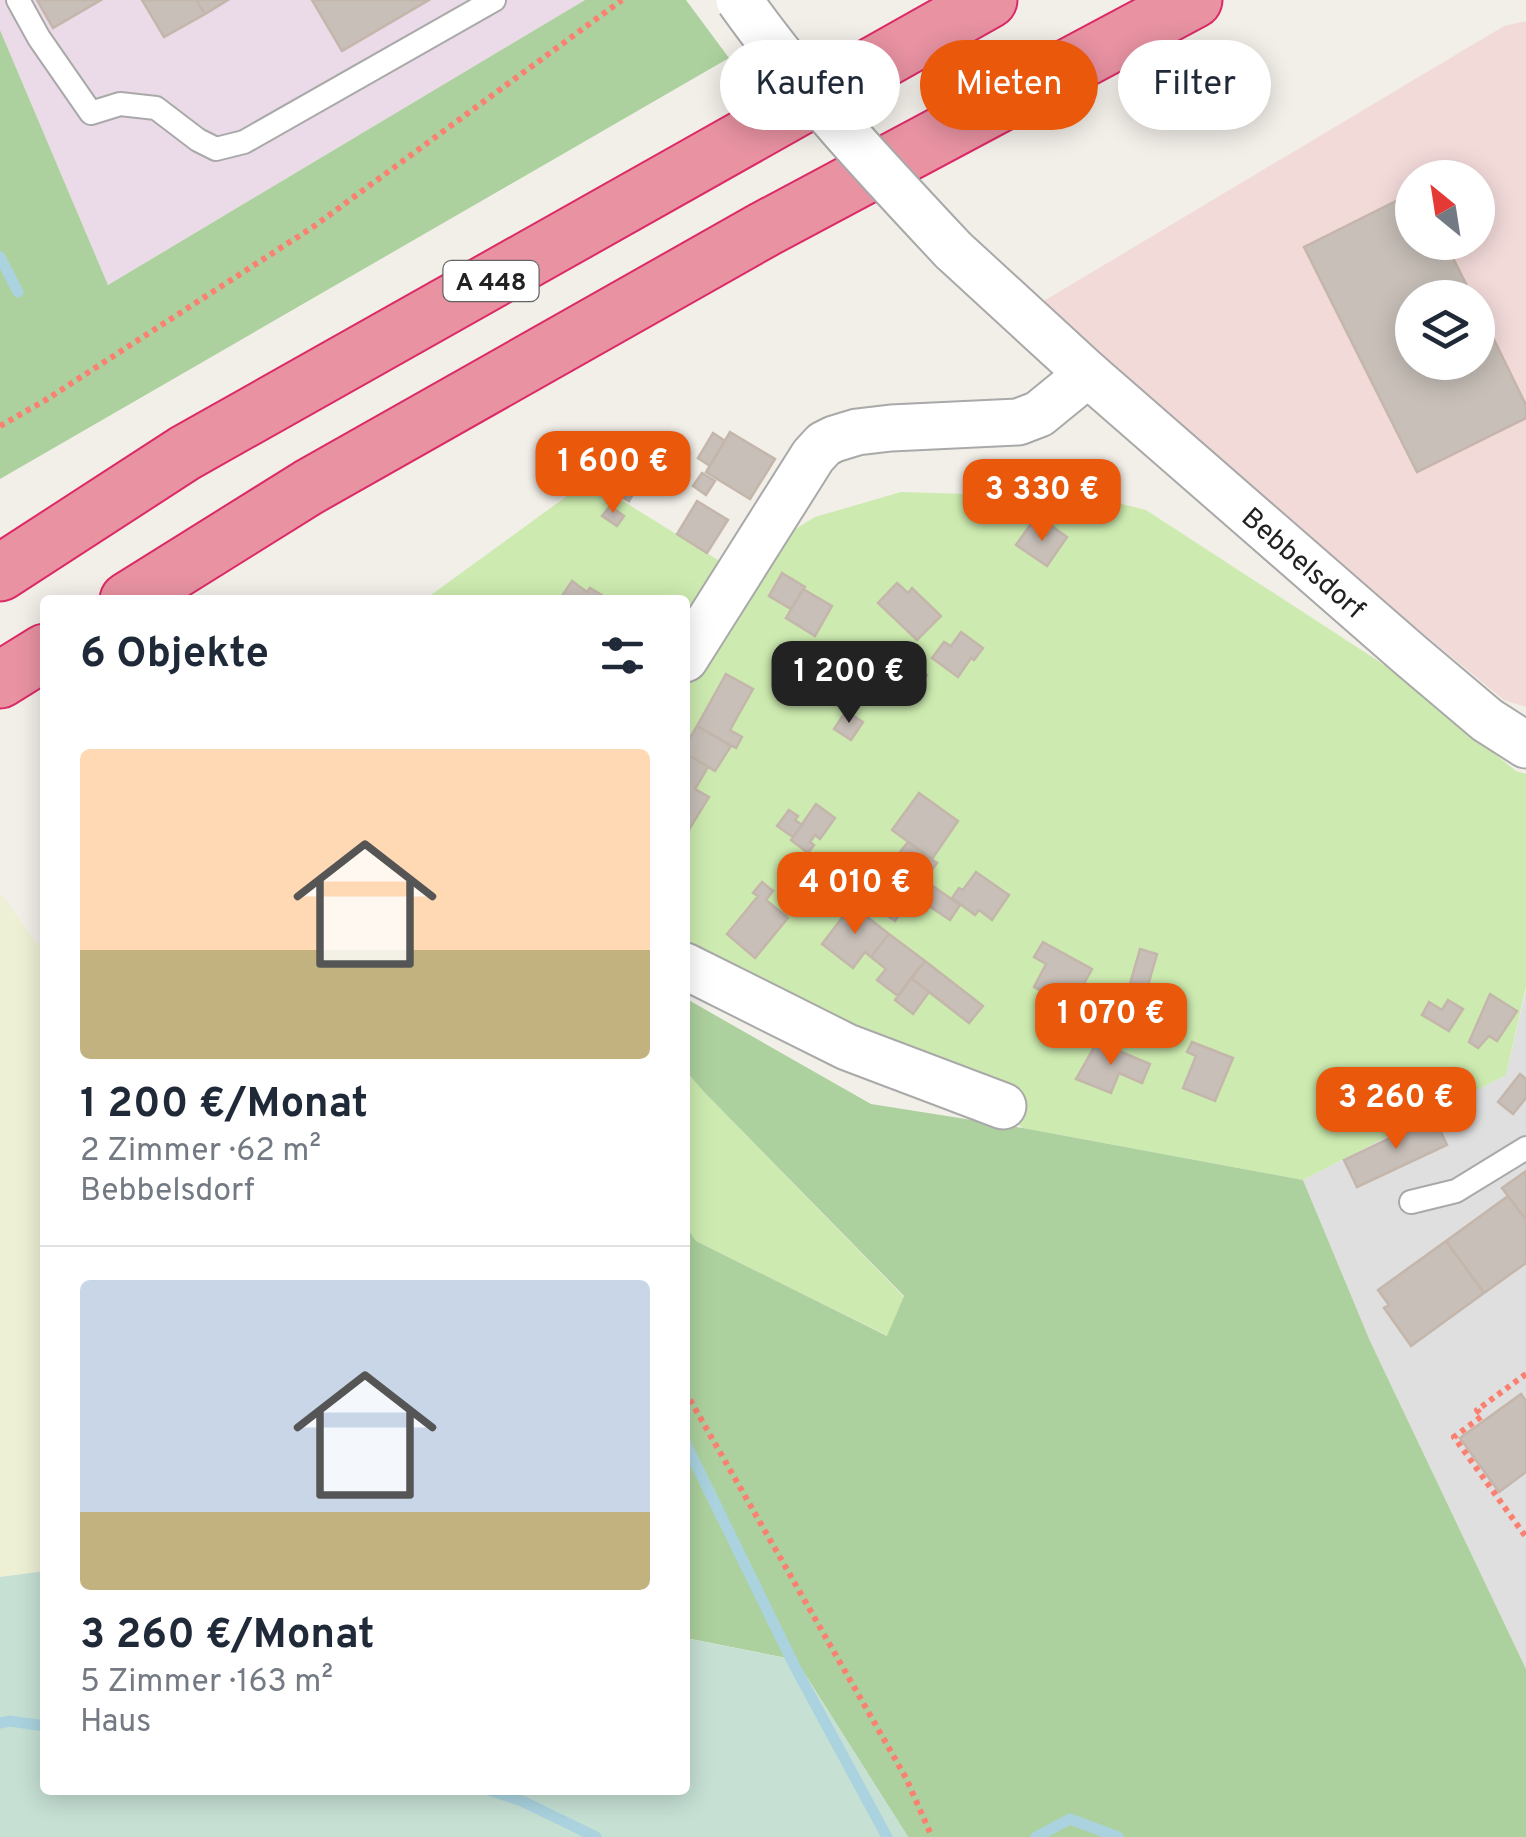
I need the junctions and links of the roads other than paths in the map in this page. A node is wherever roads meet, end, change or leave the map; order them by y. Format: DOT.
graph roads {
  1 [pos="18,0"];
  2 [pos="494,0"];
  3 [pos="740,0"];
  4 [pos="989,0"];
  5 [pos="1194,0"];
  6 [pos="1088,374"];
  7 [pos="0,572"];
  8 [pos="136,595"];
  9 [pos="690,651"];
  10 [pos="40,655"];
  11 [pos="0,680"];
  12 [pos="1526,745"];
  13 [pos="690,968"];
  14 [pos="1002,1106"];
  15 [pos="1526,1148"];
  16 [pos="1411,1202"];
  1 -- 2 [label="lane"];
  3 -- 6 [label="street, Bebbelsdorf, bridge"];
  4 -- 7 [label="highway, A 448"];
  5 -- 8 [label="highway"];
  6 -- 9 [label="street"];
  6 -- 12 [label="street, Bebbelsdorf"];
  10 -- 11 [label="highway"];
  13 -- 14 [label="street"];
  15 -- 16 [label="lane"];
}
